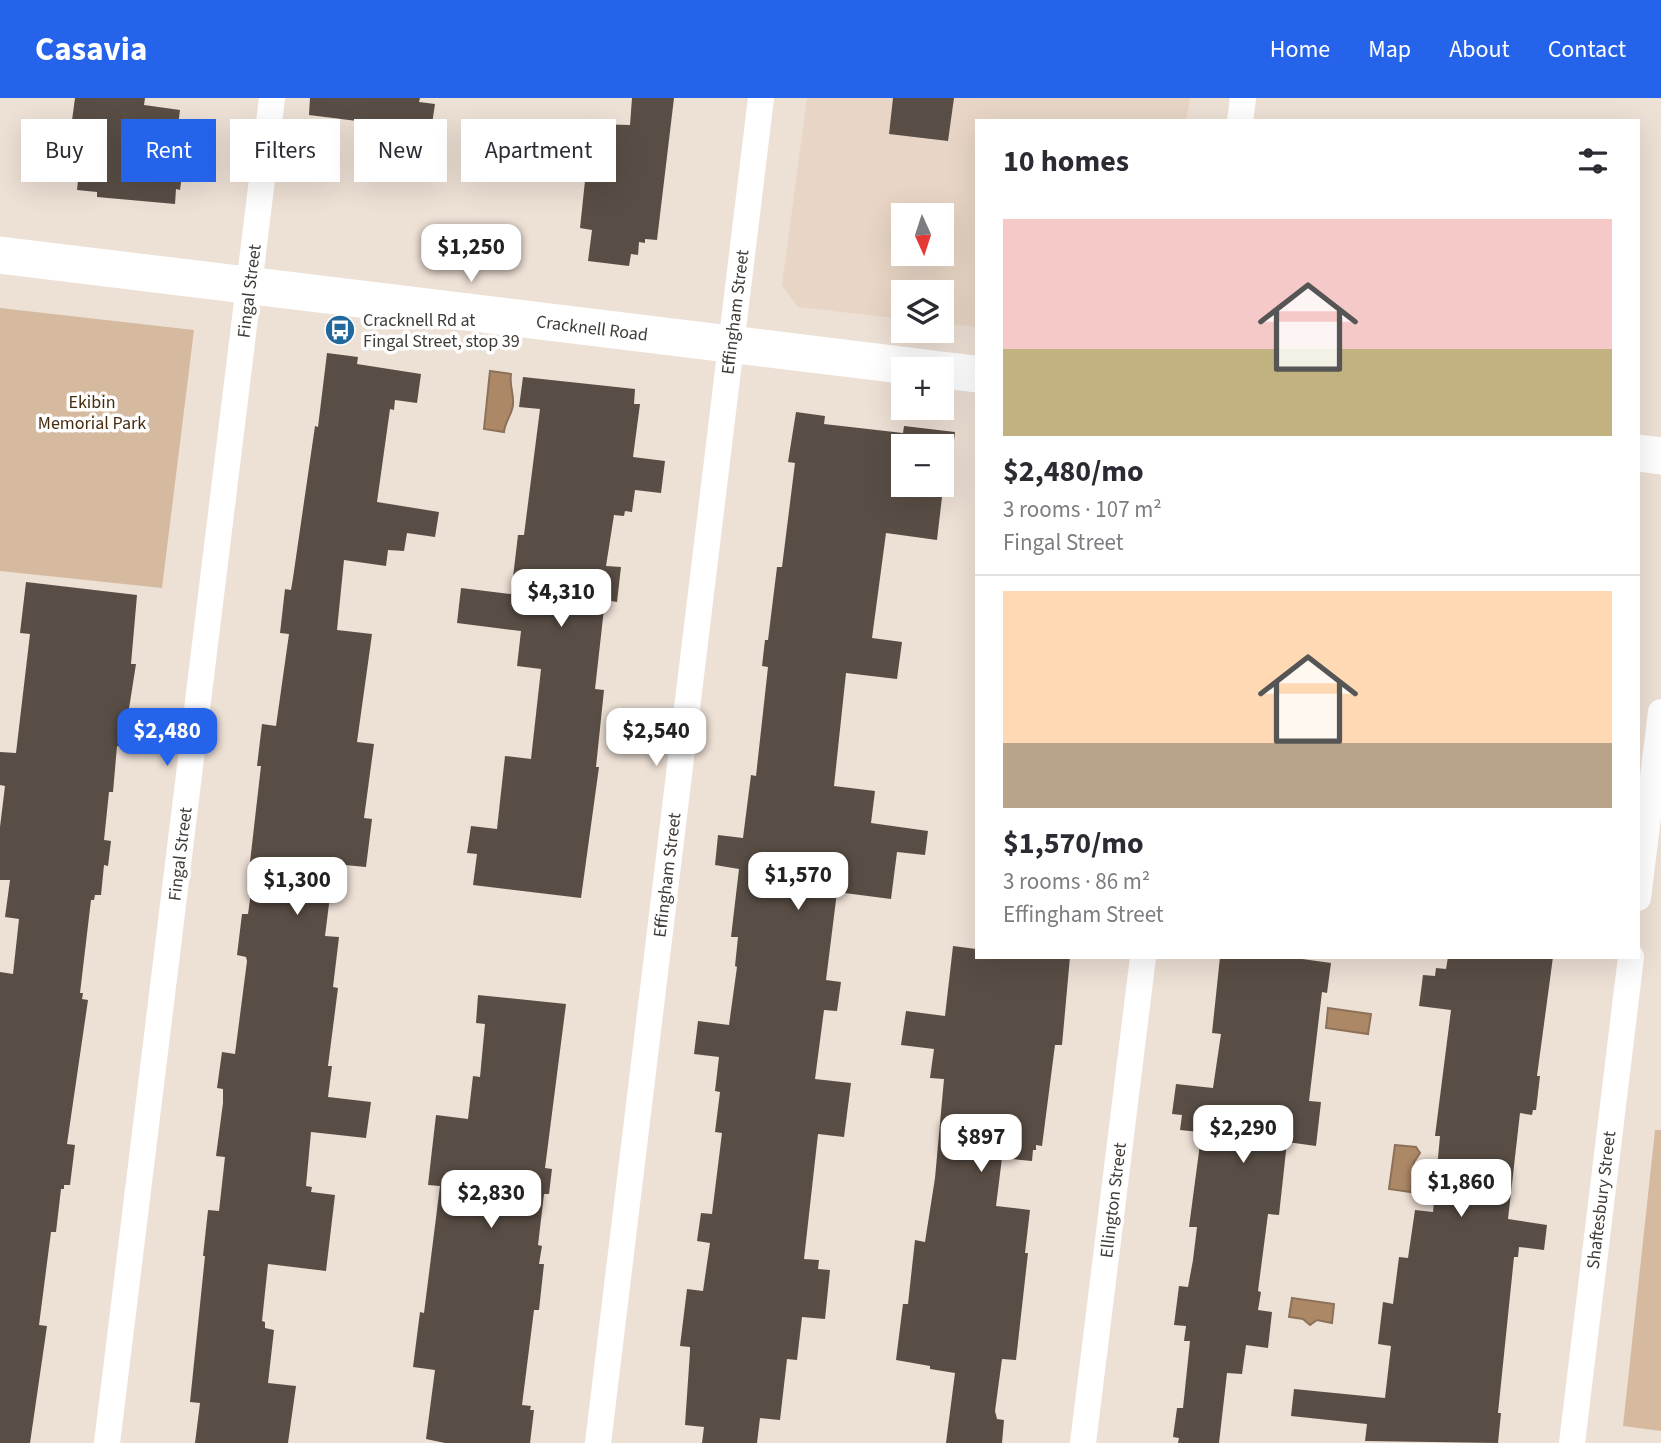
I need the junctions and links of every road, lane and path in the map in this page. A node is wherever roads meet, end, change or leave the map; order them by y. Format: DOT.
graph roads {
  1 [pos="272,98"];
  2 [pos="761,98"];
  3 [pos="1243,98"];
  4 [pos="1240,119"];
  5 [pos="0,256"];
  6 [pos="250,286"];
  7 [pos="731,345"];
  8 [pos="891,364"];
  9 [pos="954,371"];
  10 [pos="975,374"];
  11 [pos="1640,453"];
  12 [pos="1661,456"];
  13 [pos="1661,712"];
  14 [pos="1640,882"];
  15 [pos="1143,959"];
  16 [pos="1631,959"];
  17 [pos="107,1443"];
  18 [pos="598,1443"];
  19 [pos="1083,1443"];
  20 [pos="1572,1443"];
  1 -- 6 [label="street, Fingal Street"];
  2 -- 7 [label="street, Effingham Street"];
  3 -- 4 [label="street"];
  5 -- 6 [label="street, Cracknell Road"];
  6 -- 7 [label="street, Cracknell Road"];
  6 -- 17 [label="street, Fingal Street"];
  7 -- 8 [label="street, Cracknell Road"];
  7 -- 18 [label="street, Effingham Street"];
  9 -- 10 [label="street"];
  11 -- 12 [label="street"];
  13 -- 14 [label="street"];
  15 -- 19 [label="street, Ellington Street"];
  16 -- 20 [label="street, Shaftesbury Street"];
}
